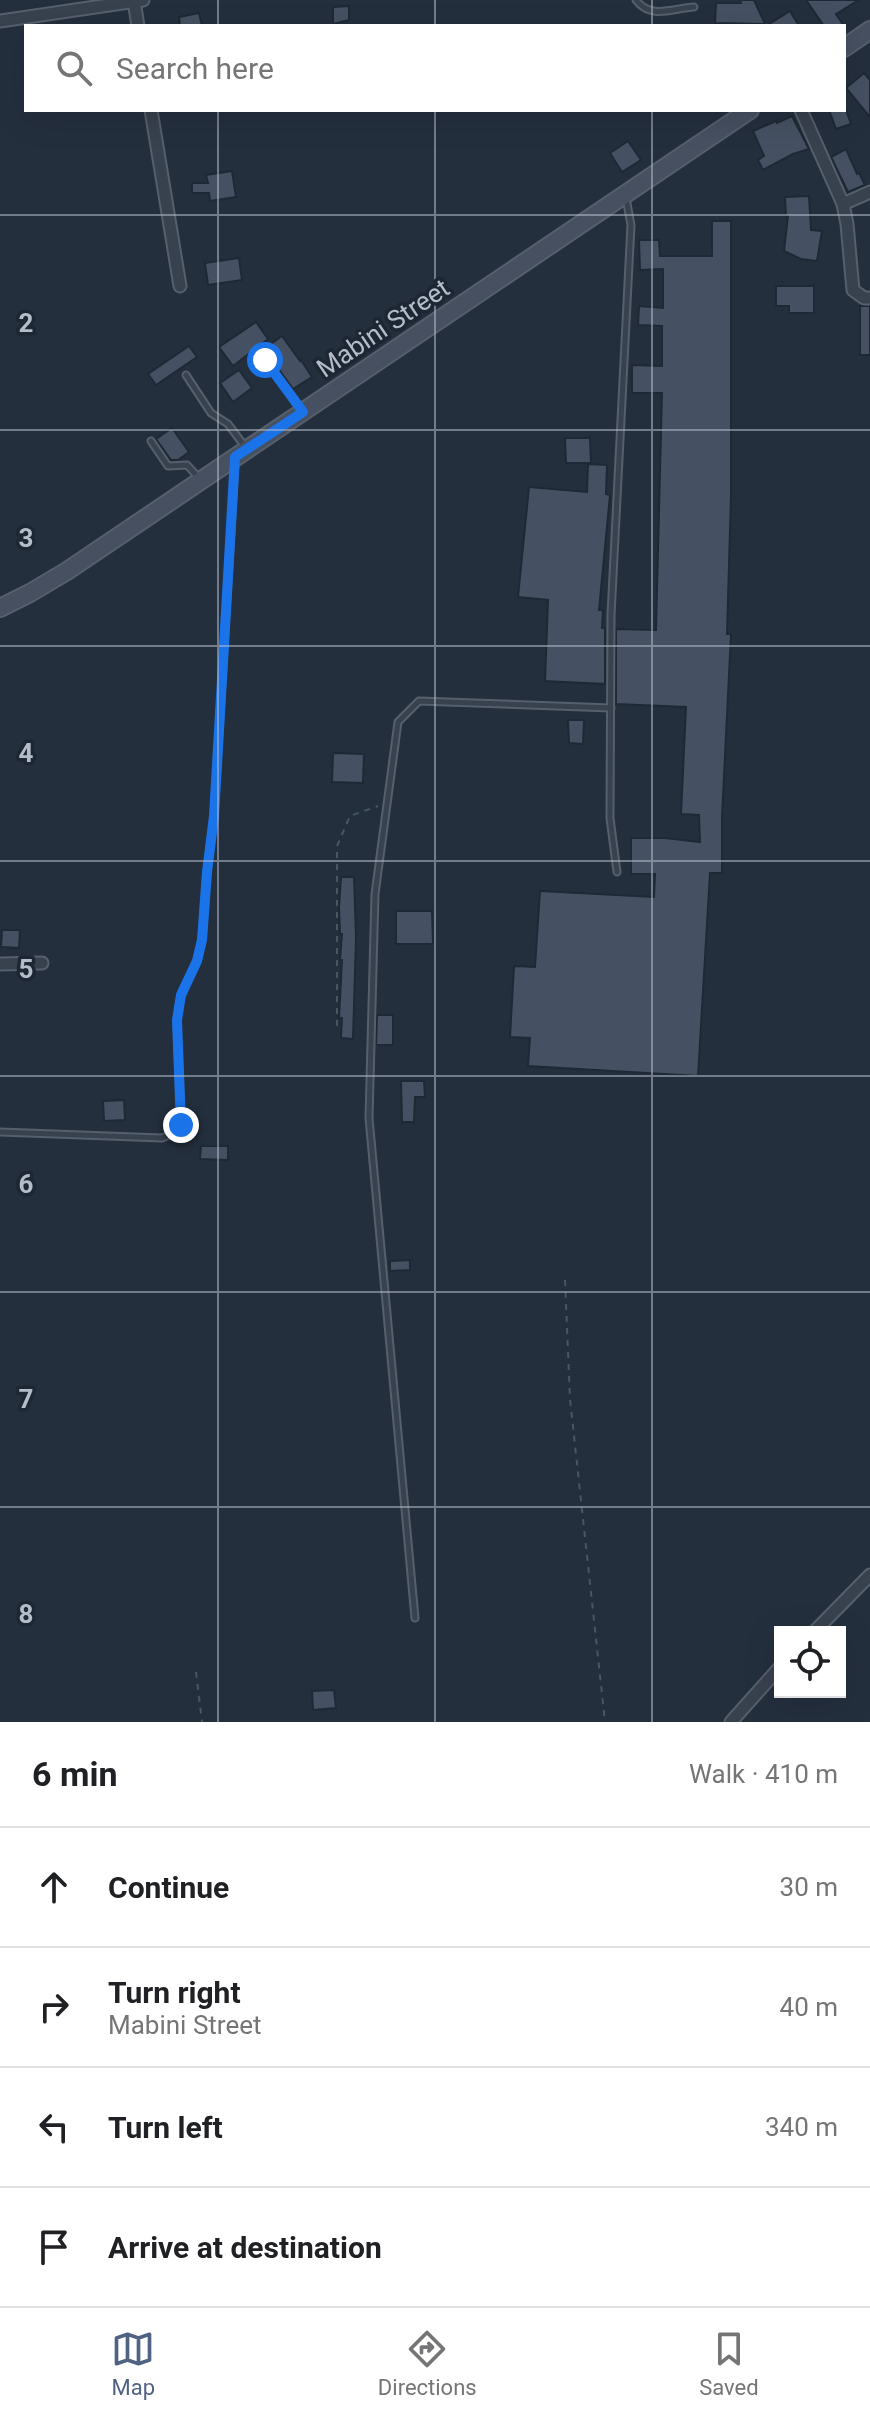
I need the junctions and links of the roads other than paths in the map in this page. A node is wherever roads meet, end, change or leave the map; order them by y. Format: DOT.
graph roads {
  1 [pos="636,0"];
  2 [pos="138,1"];
  3 [pos="694,7"];
  4 [pos="0,21"];
  5 [pos="138,24"];
  6 [pos="870,30"];
  7 [pos="846,47"];
  8 [pos="151,112"];
  9 [pos="747,112"];
  10 [pos="802,112"];
  11 [pos="870,192"];
  12 [pos="625,193"];
  13 [pos="843,204"];
  14 [pos="180,286"];
  15 [pos="870,298"];
  16 [pos="265,360"];
  17 [pos="186,375"];
  18 [pos="303,412"];
  19 [pos="151,441"];
  20 [pos="241,453"];
  21 [pos="201,480"];
  22 [pos="0,608"];
  23 [pos="611,708"];
  24 [pos="617,872"];
  25 [pos="42,963"];
  26 [pos="0,964"];
  27 [pos="0,1132"];
  28 [pos="870,1575"];
  29 [pos="415,1618"];
  30 [pos="820,1626"];
  31 [pos="774,1674"];
  32 [pos="731,1722"];
  1 -- 3 [label="lane"];
  2 -- 4 [label="street"];
  2 -- 5 [label="street"];
  6 -- 7 [label="main road"];
  8 -- 14 [label="street"];
  9 -- 12 [label="main road, Mabini Street"];
  10 -- 13 [label="street"];
  11 -- 13 [label="street"];
  12 -- 18 [label="main road, Mabini Street"];
  12 -- 23 [label="lane"];
  13 -- 15 [label="street"];
  16 -- 18 [label="lane"];
  17 -- 20 [label="lane"];
  18 -- 20 [label="main road, Mabini Street"];
  19 -- 21 [label="lane"];
  20 -- 21 [label="main road, Mabini Street"];
  20 -- 27 [label="lane"];
  21 -- 22 [label="main road, Mabini Street"];
  23 -- 24 [label="lane"];
  23 -- 29 [label="lane"];
  25 -- 26 [label="street"];
  28 -- 30 [label="street"];
  31 -- 32 [label="street"];
}
